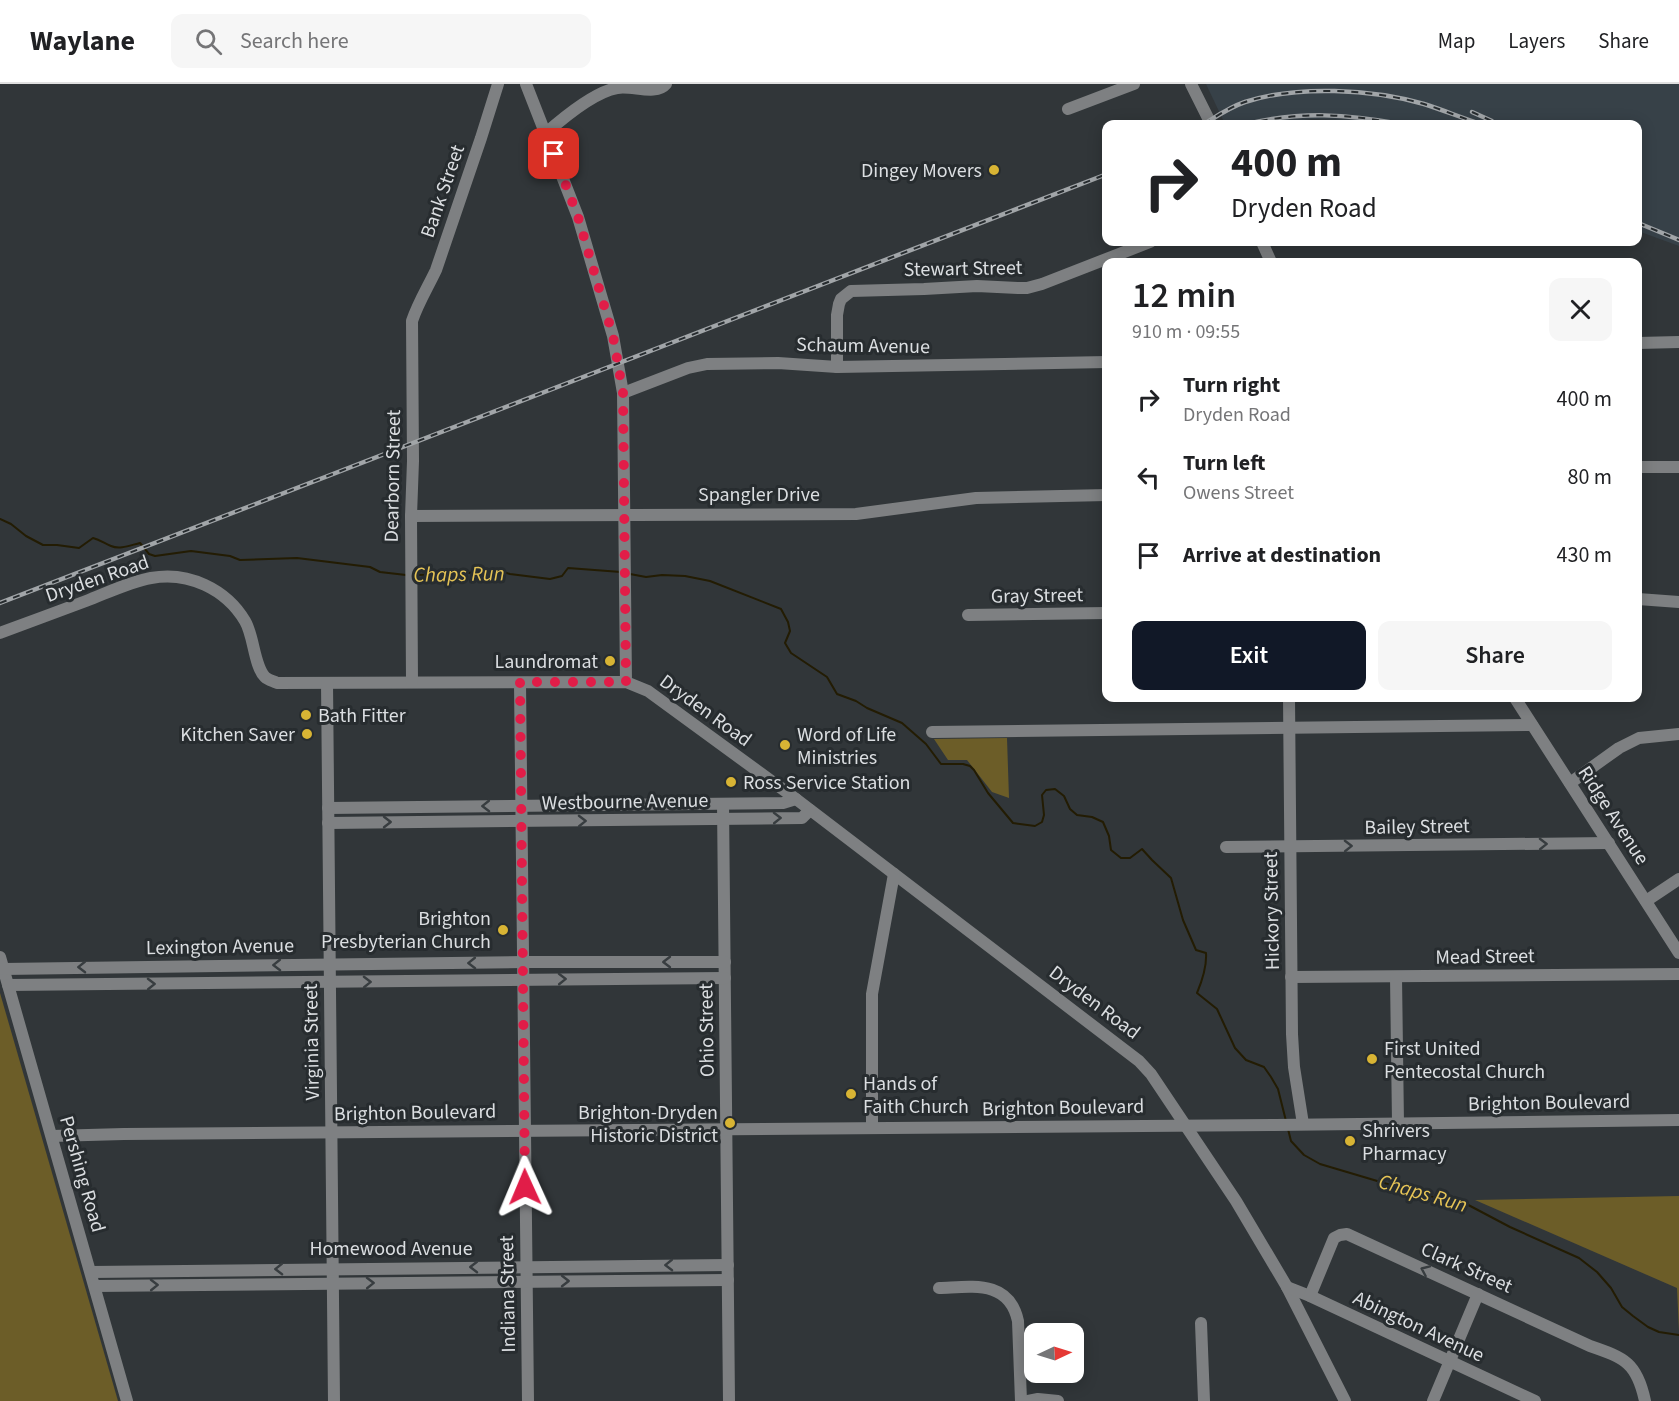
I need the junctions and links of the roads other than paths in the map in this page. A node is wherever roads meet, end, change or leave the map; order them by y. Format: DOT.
graph roads {
  1 [pos="498,84"];
  2 [pos="526,84"];
  3 [pos="1134,84"];
  4 [pos="1191,84"];
  5 [pos="663,87"];
  6 [pos="1068,109"];
  7 [pos="1208,120"];
  8 [pos="546,133"];
  9 [pos="1140,246"];
  10 [pos="1109,258"];
  11 [pos="1102,261"];
  12 [pos="416,308"];
  13 [pos="1679,342"];
  14 [pos="1642,343"];
  15 [pos="1102,362"];
  16 [pos="837,367"];
  17 [pos="623,393"];
  18 [pos="1642,467"];
  19 [pos="1679,467"];
  20 [pos="1102,495"];
  21 [pos="624,514"];
  22 [pos="411,516"];
  23 [pos="1642,599"];
  24 [pos="1679,602"];
  25 [pos="1102,613"];
  26 [pos="968,615"];
  27 [pos="0,633"];
  28 [pos="412,682"];
  29 [pos="520,682"];
  30 [pos="626,682"];
  31 [pos="327,683"];
  32 [pos="1289,702"];
  33 [pos="1518,702"];
  34 [pos="1532,724"];
  35 [pos="1289,728"];
  36 [pos="932,732"];
  37 [pos="1679,734"];
  38 [pos="1570,783"];
  39 [pos="796,799"];
  40 [pos="723,804"];
  41 [pos="522,806"];
  42 [pos="328,808"];
  43 [pos="810,810"];
  44 [pos="723,820"];
  45 [pos="522,822"];
  46 [pos="328,823"];
  47 [pos="1609,843"];
  48 [pos="1226,847"];
  49 [pos="1290,847"];
  50 [pos="894,874"];
  51 [pos="1679,879"];
  52 [pos="1646,901"];
  53 [pos="1679,953"];
  54 [pos="523,962"];
  55 [pos="725,962"];
  56 [pos="2,963"];
  57 [pos="329,965"];
  58 [pos="1679,974"];
  59 [pos="1291,977"];
  60 [pos="1396,977"];
  61 [pos="725,978"];
  62 [pos="524,980"];
  63 [pos="329,982"];
  64 [pos="8,985"];
  65 [pos="1679,1120"];
  66 [pos="1398,1123"];
  67 [pos="1299,1124"];
  68 [pos="1185,1125"];
  69 [pos="872,1128"];
  70 [pos="727,1129"];
  71 [pos="525,1131"];
  72 [pos="331,1132"];
  73 [pos="52,1136"];
  74 [pos="728,1265"];
  75 [pos="526,1267"];
  76 [pos="333,1268"];
  77 [pos="91,1272"];
  78 [pos="728,1280"];
  79 [pos="526,1281"];
  80 [pos="333,1284"];
  81 [pos="95,1286"];
  82 [pos="1287,1287"];
  83 [pos="939,1288"];
  84 [pos="1478,1294"];
  85 [pos="1310,1296"];
  86 [pos="1201,1323"];
  87 [pos="1450,1362"];
  88 [pos="127,1401"];
  89 [pos="334,1401"];
  90 [pos="528,1401"];
  91 [pos="729,1401"];
  92 [pos="1021,1401"];
  93 [pos="1028,1401"];
  94 [pos="1058,1401"];
  95 [pos="1204,1401"];
  96 [pos="1345,1401"];
  97 [pos="1433,1401"];
  98 [pos="1535,1401"];
  99 [pos="1645,1401"];
  1 -- 12 [label="street, Bank Street"];
  2 -- 8 [label="street"];
  3 -- 6 [label="street"];
  4 -- 7 [label="street"];
  5 -- 8 [label="street"];
  8 -- 17 [label="street"];
  9 -- 10 [label="street, Stewart Street"];
  11 -- 16 [label="street, Stewart Street"];
  12 -- 22 [label="street, Dearborn Street"];
  13 -- 14 [label="street"];
  15 -- 16 [label="street, Schaum Avenue"];
  16 -- 17 [label="street, Schaum Avenue"];
  17 -- 21 [label="street"];
  18 -- 19 [label="street"];
  20 -- 21 [label="street, Spangler Drive"];
  21 -- 22 [label="street, Spangler Drive"];
  21 -- 30 [label="street"];
  22 -- 28 [label="street, Dearborn Street"];
  23 -- 24 [label="street"];
  25 -- 26 [label="street, Gray Street"];
  27 -- 31 [label="street, Dryden Road"];
  28 -- 29 [label="street, Dryden Road"];
  28 -- 31 [label="street, Dryden Road"];
  29 -- 30 [label="street, Dryden Road"];
  29 -- 41 [label="street, Indiana Street"];
  30 -- 39 [label="street, Dryden Road"];
  31 -- 42 [label="street, Virginia Street"];
  32 -- 35 [label="street, Hickory Street"];
  33 -- 34 [label="street, Ridge Avenue"];
  34 -- 35 [label="street"];
  34 -- 38 [label="street, Ridge Avenue"];
  35 -- 36 [label="street"];
  35 -- 49 [label="street, Hickory Street"];
  37 -- 38 [label="street"];
  38 -- 47 [label="street, Ridge Avenue"];
  39 -- 40 [label="street, Westbourne Avenue"];
  39 -- 43 [label="street, Dryden Road"];
  40 -- 41 [label="street, Westbourne Avenue"];
  40 -- 44 [label="street, Ohio Street"];
  41 -- 42 [label="street, Westbourne Avenue, one-way"];
  41 -- 45 [label="street, Indiana Street"];
  42 -- 46 [label="street, Virginia Street"];
  44 -- 43 [label="street, Westbourne Avenue, one-way"];
  43 -- 50 [label="street, Dryden Road"];
  45 -- 44 [label="street, Westbourne Avenue, one-way"];
  44 -- 55 [label="street, Ohio Street"];
  46 -- 45 [label="street, Westbourne Avenue, one-way"];
  45 -- 54 [label="street, Indiana Street"];
  46 -- 57 [label="street, Virginia Street"];
  49 -- 47 [label="street, Bailey Street, one-way"];
  47 -- 52 [label="street, Ridge Avenue"];
  48 -- 49 [label="street, Bailey Street"];
  49 -- 59 [label="street, Hickory Street"];
  50 -- 68 [label="street, Dryden Road"];
  50 -- 69 [label="street"];
  51 -- 52 [label="street"];
  52 -- 53 [label="street, Ridge Avenue"];
  55 -- 54 [label="street, Lexington Avenue, one-way"];
  54 -- 57 [label="street, Lexington Avenue, one-way"];
  54 -- 62 [label="street, Indiana Street"];
  55 -- 61 [label="street, Ohio Street"];
  57 -- 56 [label="street, Lexington Avenue, one-way"];
  56 -- 64 [label="street, Pershing Road"];
  57 -- 63 [label="street, Virginia Street"];
  58 -- 60 [label="street, Mead Street"];
  59 -- 60 [label="street, Mead Street"];
  59 -- 67 [label="street, Hickory Street"];
  60 -- 66 [label="street"];
  62 -- 61 [label="street, Lexington Avenue, one-way"];
  61 -- 70 [label="street, Ohio Street"];
  63 -- 62 [label="street, Lexington Avenue, one-way"];
  62 -- 71 [label="street, Indiana Street"];
  64 -- 63 [label="street, Lexington Avenue, one-way"];
  63 -- 72 [label="street, Virginia Street"];
  64 -- 73 [label="street, Pershing Road"];
  65 -- 66 [label="street, Brighton Boulevard"];
  66 -- 67 [label="street, Brighton Boulevard"];
  67 -- 68 [label="street, Brighton Boulevard"];
  68 -- 69 [label="street, Brighton Boulevard"];
  68 -- 82 [label="street, Dryden Road"];
  69 -- 70 [label="street, Brighton Boulevard"];
  70 -- 71 [label="street, Brighton Boulevard"];
  70 -- 74 [label="street, Ohio Street"];
  71 -- 72 [label="street, Brighton Boulevard"];
  71 -- 75 [label="street, Indiana Street"];
  72 -- 73 [label="street, Brighton Boulevard"];
  72 -- 76 [label="street, Virginia Street"];
  73 -- 77 [label="street, Pershing Road"];
  74 -- 75 [label="street, Homewood Avenue, one-way"];
  74 -- 78 [label="street, Ohio Street"];
  75 -- 76 [label="street, Homewood Avenue, one-way"];
  75 -- 79 [label="street, Indiana Street"];
  76 -- 77 [label="street, Homewood Avenue, one-way"];
  76 -- 80 [label="street, Virginia Street"];
  77 -- 81 [label="street, Pershing Road"];
  79 -- 78 [label="street, Homewood Avenue, one-way"];
  78 -- 91 [label="street, Ohio Street"];
  80 -- 79 [label="street, Homewood Avenue, one-way"];
  79 -- 90 [label="street, Indiana Street"];
  81 -- 80 [label="street, Homewood Avenue, one-way"];
  80 -- 89 [label="street, Virginia Street"];
  81 -- 88 [label="street, Pershing Road"];
  82 -- 85 [label="street, Abington Avenue"];
  82 -- 96 [label="street, Dryden Road"];
  83 -- 92 [label="street"];
  84 -- 85 [label="street, Clark Street, one-way"];
  84 -- 87 [label="street"];
  84 -- 99 [label="street, Clark Street"];
  85 -- 87 [label="street, Abington Avenue"];
  86 -- 95 [label="street"];
  87 -- 97 [label="street"];
  87 -- 98 [label="street, Abington Avenue"];
  93 -- 94 [label="street"];
}
